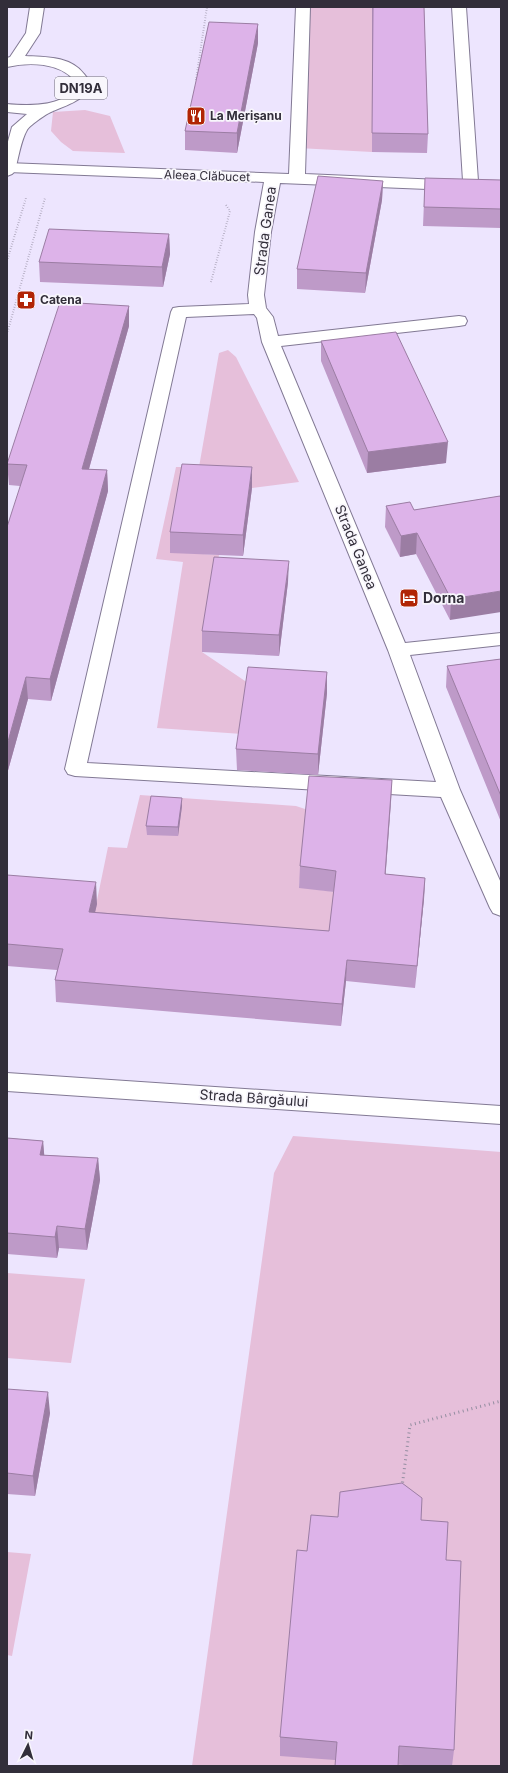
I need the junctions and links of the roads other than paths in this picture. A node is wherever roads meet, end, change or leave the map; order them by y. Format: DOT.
graph roads {
  1 [pos="37,7"];
  2 [pos="303,7"];
  3 [pos="459,7"];
  4 [pos="43,47"];
  5 [pos="11,62"];
  6 [pos="7,108"];
  7 [pos="44,109"];
  8 [pos="7,114"];
  9 [pos="20,127"];
  10 [pos="8,169"];
  11 [pos="273,178"];
  12 [pos="297,179"];
  13 [pos="471,186"];
  14 [pos="501,187"];
  15 [pos="258,309"];
  16 [pos="459,321"];
  17 [pos="271,342"];
  18 [pos="501,639"];
  19 [pos="398,650"];
  20 [pos="448,790"];
  21 [pos="501,908"];
  22 [pos="7,1082"];
  23 [pos="501,1115"];
  1 -- 4 [label="street, DN19A"];
  2 -- 12 [label="street, Strada Ganea"];
  3 -- 13 [label="street"];
  4 -- 5 [label="street, DN19A"];
  4 -- 5 [label="street, DN19A"];
  4 -- 7 [label="street, DN19A"];
  6 -- 7 [label="street, DN19A"];
  7 -- 9 [label="street, DN19A"];
  8 -- 9 [label="street"];
  9 -- 10 [label="street"];
  10 -- 11 [label="street, Aleea Clăbucet"];
  11 -- 12 [label="street, Aleea Clăbucet"];
  11 -- 15 [label="street, Strada Ganea"];
  12 -- 13 [label="street, Aleea Clăbucet"];
  13 -- 14 [label="street, Aleea Clăbucet"];
  15 -- 17 [label="street, Strada Ganea"];
  15 -- 20 [label="street"];
  16 -- 17 [label="street"];
  17 -- 19 [label="street, Strada Ganea"];
  18 -- 19 [label="street"];
  19 -- 20 [label="street, Strada Ganea"];
  20 -- 21 [label="street, Strada Ganea"];
  22 -- 23 [label="street, Strada Bârgăului"];
}
